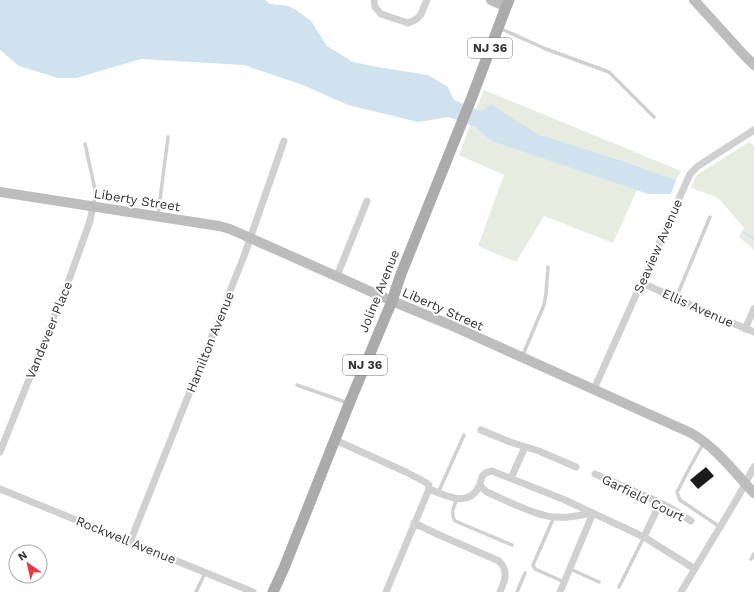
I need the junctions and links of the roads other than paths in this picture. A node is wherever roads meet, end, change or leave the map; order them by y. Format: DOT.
graph roads {
  1 [pos="374,0"];
  2 [pos="427,0"];
  3 [pos="491,0"];
  4 [pos="697,1"];
  5 [pos="508,3"];
  6 [pos="498,28"];
  7 [pos="754,65"];
  8 [pos="654,117"];
  9 [pos="754,130"];
  10 [pos="168,137"];
  11 [pos="284,141"];
  12 [pos="85,144"];
  13 [pos="0,192"];
  14 [pos="367,201"];
  15 [pos="93,206"];
  16 [pos="158,216"];
  17 [pos="710,217"];
  18 [pos="250,238"];
  19 [pos="548,267"];
  20 [pos="337,276"];
  21 [pos="642,283"];
  22 [pos="676,298"];
  23 [pos="392,301"];
  24 [pos="754,309"];
  25 [pos="745,328"];
  26 [pos="754,332"];
  27 [pos="522,358"];
  28 [pos="297,384"];
  29 [pos="594,389"];
  30 [pos="349,404"];
  31 [pos="481,430"];
  32 [pos="464,435"];
  33 [pos="335,440"];
  34 [pos="705,441"];
  35 [pos="525,447"];
  36 [pos="0,452"];
  37 [pos="576,467"];
  38 [pos="754,467"];
  39 [pos="594,474"];
  40 [pos="511,478"];
  41 [pos="480,484"];
  42 [pos="745,484"];
  43 [pos="0,489"];
  44 [pos="429,489"];
  45 [pos="438,493"];
  46 [pos="754,494"];
  47 [pos="457,499"];
  48 [pos="660,504"];
  49 [pos="593,513"];
  50 [pos="554,517"];
  51 [pos="691,521"];
  52 [pos="414,523"];
  53 [pos="720,527"];
  54 [pos="644,537"];
  55 [pos="130,542"];
  56 [pos="512,545"];
  57 [pos="754,554"];
  58 [pos="751,559"];
  59 [pos="570,569"];
  60 [pos="695,569"];
  61 [pos="525,572"];
  62 [pos="205,573"];
  63 [pos="564,582"];
  64 [pos="599,582"];
  65 [pos="619,587"];
  66 [pos="196,592"];
  67 [pos="252,592"];
  68 [pos="273,592"];
  69 [pos="386,592"];
  70 [pos="500,592"];
  71 [pos="517,592"];
  72 [pos="560,592"];
  73 [pos="681,592"];
  1 -- 2 [label="street"];
  3 -- 5 [label="street"];
  4 -- 7 [label="street"];
  5 -- 6 [label="main road, Joline Avenue / NJ 36"];
  6 -- 8 [label="lane"];
  6 -- 23 [label="main road, Joline Avenue / NJ 36"];
  9 -- 21 [label="street, Seaview Avenue"];
  10 -- 16 [label="lane"];
  11 -- 18 [label="street, Hamilton Avenue"];
  12 -- 15 [label="lane"];
  13 -- 15 [label="street, Liberty Street"];
  14 -- 20 [label="street"];
  15 -- 16 [label="street, Liberty Street"];
  15 -- 36 [label="street, Vandeveer Place"];
  16 -- 18 [label="street, Liberty Street"];
  17 -- 22 [label="lane"];
  18 -- 20 [label="street, Liberty Street"];
  18 -- 55 [label="street, Hamilton Avenue"];
  19 -- 27 [label="lane"];
  20 -- 23 [label="street, Liberty Street"];
  21 -- 22 [label="street, Ellis Avenue"];
  21 -- 29 [label="street, Seaview Avenue"];
  22 -- 25 [label="street, Ellis Avenue"];
  23 -- 27 [label="street, Liberty Street"];
  23 -- 30 [label="main road, Joline Avenue / NJ 36"];
  24 -- 25 [label="street"];
  25 -- 26 [label="street, Ellis Avenue"];
  27 -- 29 [label="street, Liberty Street"];
  28 -- 30 [label="lane"];
  29 -- 34 [label="street, Liberty Street"];
  30 -- 33 [label="main road, Joline Avenue / NJ 36"];
  31 -- 35 [label="street"];
  32 -- 45 [label="lane"];
  33 -- 44 [label="street"];
  33 -- 68 [label="main road, Joline Avenue / NJ 36"];
  34 -- 42 [label="street, Liberty Street"];
  34 -- 53 [label="lane"];
  35 -- 37 [label="street"];
  35 -- 40 [label="street"];
  38 -- 42 [label="street"];
  39 -- 48 [label="street, Garfield Court"];
  40 -- 41 [label="street"];
  40 -- 49 [label="street"];
  41 -- 47 [label="street"];
  41 -- 50 [label="street"];
  42 -- 46 [label="street, Liberty Street"];
  42 -- 53 [label="street"];
  43 -- 55 [label="street, Rockwell Avenue"];
  44 -- 45 [label="street"];
  44 -- 52 [label="street"];
  45 -- 47 [label="street"];
  47 -- 56 [label="lane"];
  48 -- 51 [label="street, Garfield Court"];
  48 -- 54 [label="street"];
  49 -- 50 [label="street"];
  49 -- 54 [label="street"];
  49 -- 59 [label="street"];
  50 -- 63 [label="lane"];
  52 -- 69 [label="street"];
  52 -- 70 [label="street"];
  53 -- 60 [label="street"];
  54 -- 60 [label="street"];
  54 -- 65 [label="lane"];
  55 -- 62 [label="street, Rockwell Avenue"];
  57 -- 58 [label="lane"];
  59 -- 63 [label="street"];
  59 -- 64 [label="lane"];
  60 -- 73 [label="street"];
  61 -- 71 [label="lane"];
  62 -- 66 [label="lane"];
  62 -- 67 [label="street, Rockwell Avenue"];
  63 -- 72 [label="street"];
}
